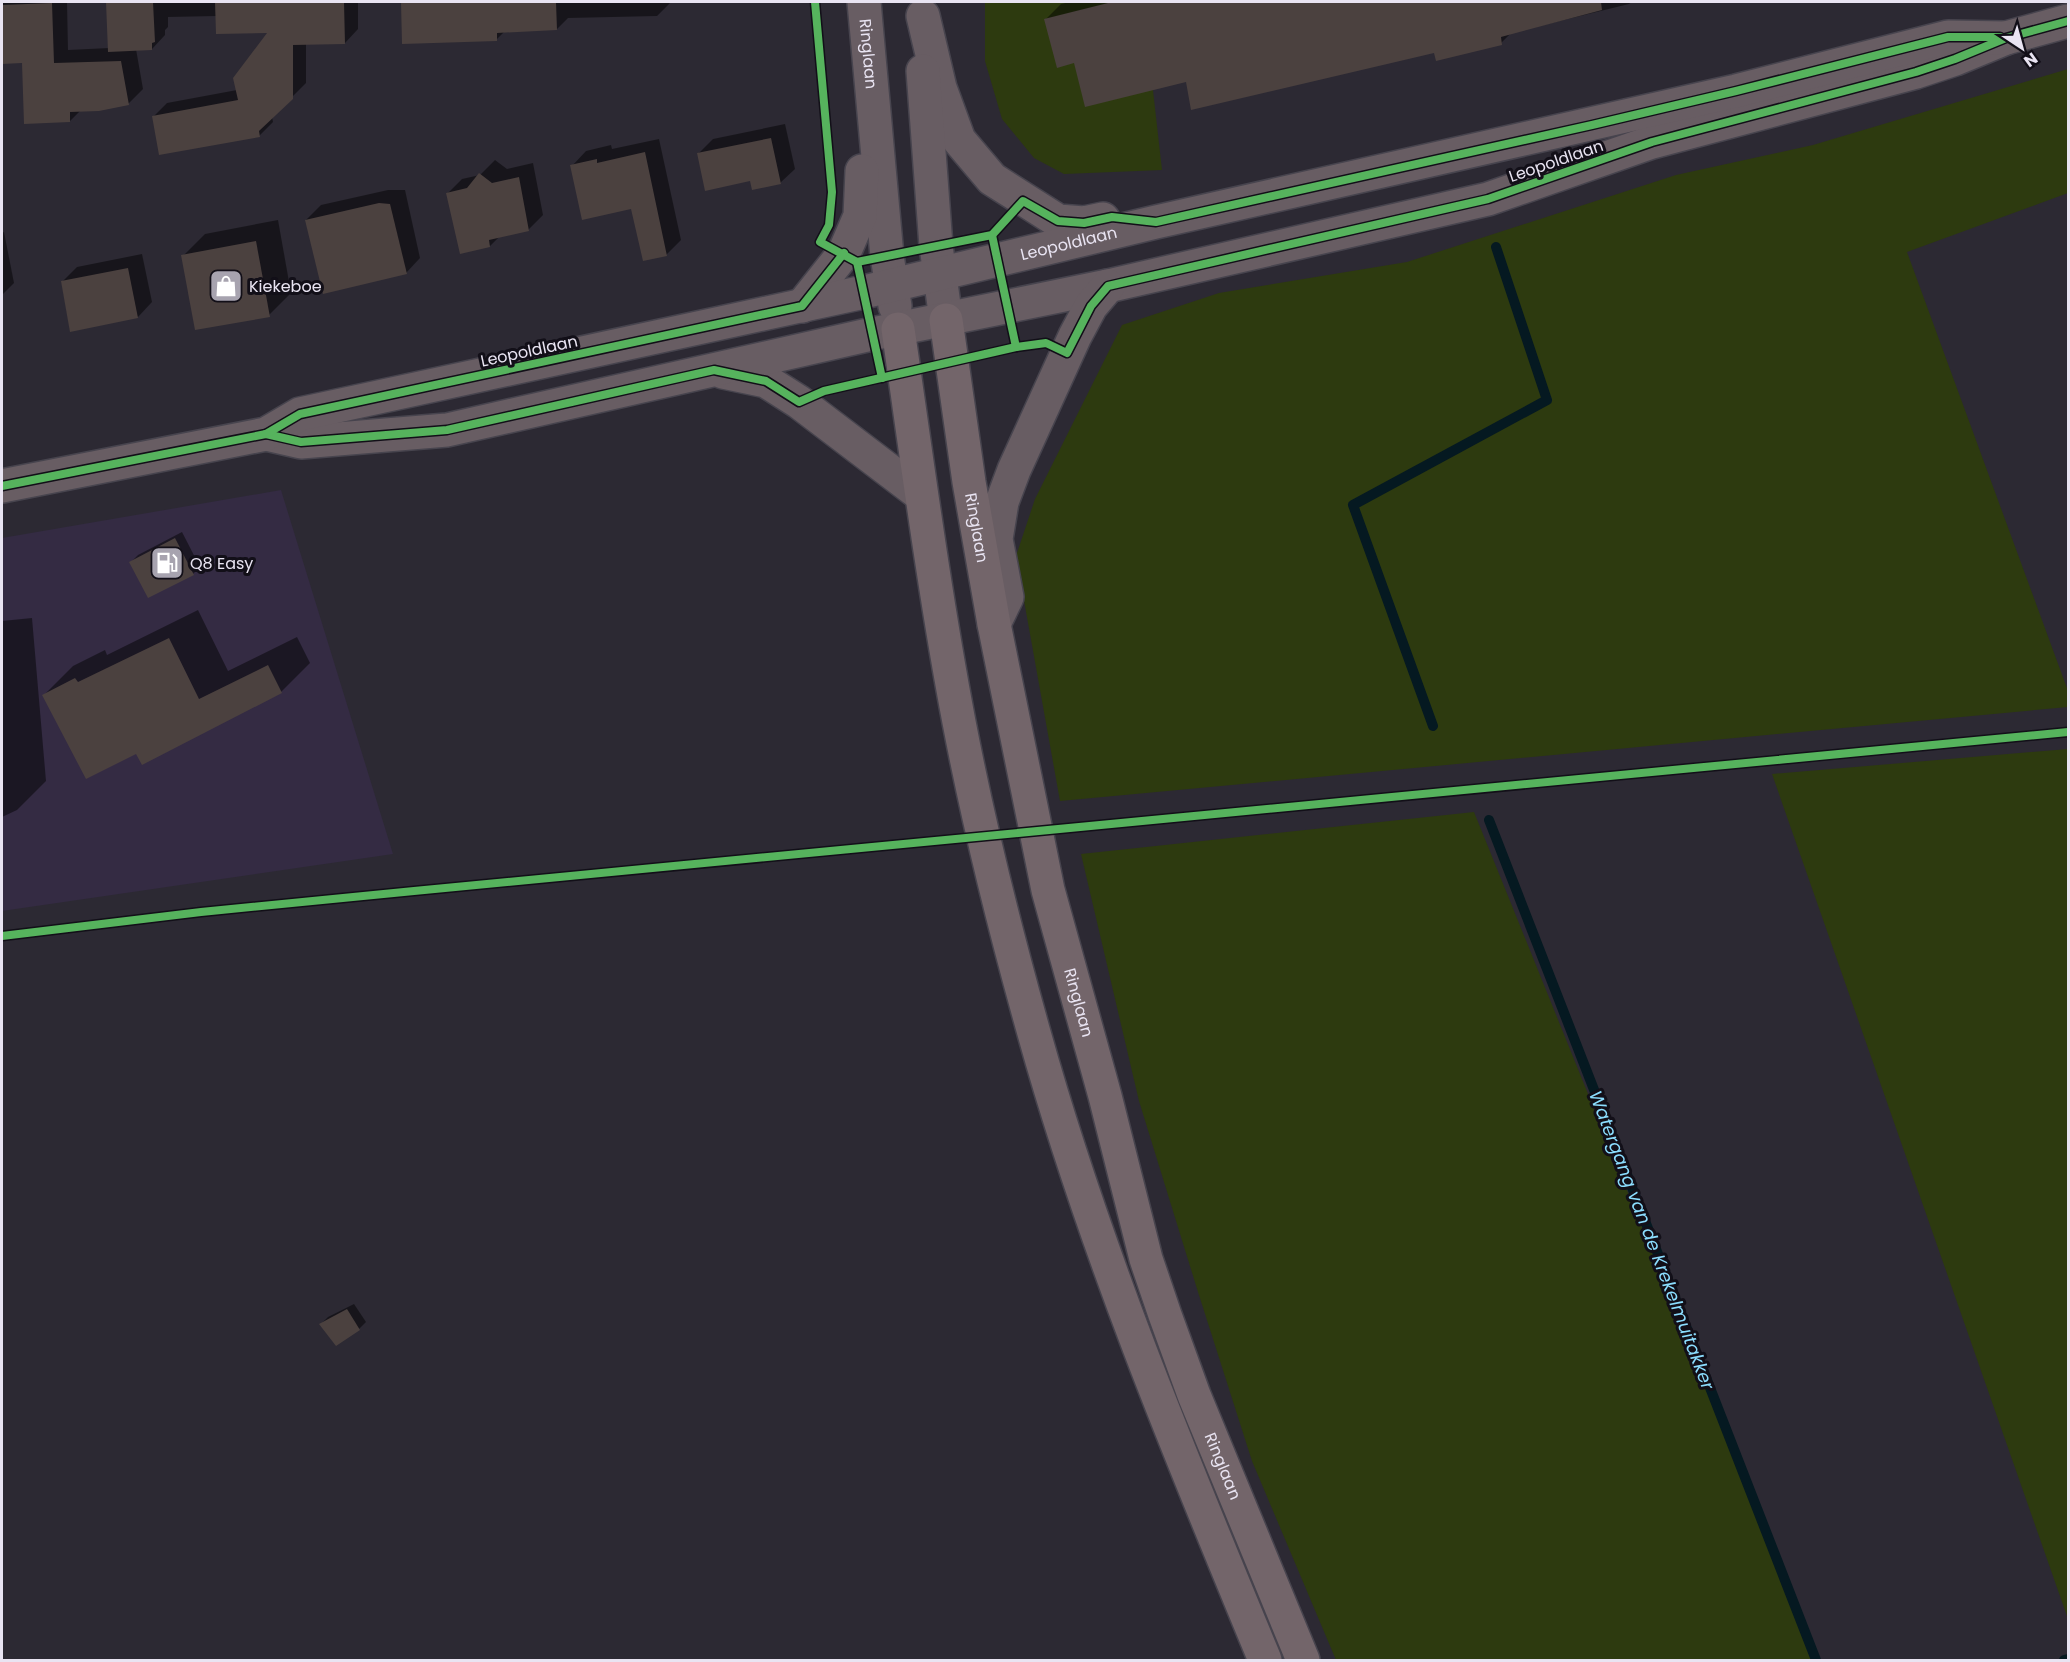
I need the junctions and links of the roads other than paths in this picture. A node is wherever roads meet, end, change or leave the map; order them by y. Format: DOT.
graph roads {
  1 [pos="864,2"];
  2 [pos="923,9"];
  3 [pos="2068,21"];
  4 [pos="2007,38"];
  5 [pos="875,126"];
  6 [pos="1156,222"];
  7 [pos="940,272"];
  8 [pos="891,285"];
  9 [pos="1108,286"];
  10 [pos="802,306"];
  11 [pos="946,320"];
  12 [pos="898,329"];
  13 [pos="714,370"];
  14 [pos="266,434"];
  15 [pos="2,486"];
  16 [pos="920,494"];
  17 [pos="994,624"];
  18 [pos="1265,1660"];
  19 [pos="1303,1660"];
  1 -- 5 [label="main road, Ringlaan"];
  2 -- 6 [label="main road"];
  2 -- 7 [label="main road"];
  3 -- 4 [label="main road, Leopoldlaan"];
  4 -- 6 [label="main road, Leopoldlaan"];
  4 -- 9 [label="main road, Leopoldlaan"];
  5 -- 8 [label="main road, Ringlaan"];
  5 -- 10 [label="main road"];
  6 -- 7 [label="main road, Leopoldlaan"];
  7 -- 8 [label="main road, Leopoldlaan"];
  7 -- 11 [label="main road"];
  8 -- 10 [label="main road, Leopoldlaan"];
  8 -- 12 [label="main road, Ringlaan"];
  9 -- 11 [label="main road, Leopoldlaan"];
  9 -- 17 [label="main road"];
  10 -- 14 [label="main road, Leopoldlaan"];
  11 -- 12 [label="main road, Leopoldlaan"];
  11 -- 17 [label="highway, Ringlaan"];
  12 -- 13 [label="main road, Leopoldlaan"];
  12 -- 16 [label="highway"];
  13 -- 14 [label="main road, Leopoldlaan"];
  13 -- 16 [label="main road"];
  14 -- 15 [label="main road, Leopoldlaan"];
  16 -- 18 [label="highway"];
  17 -- 19 [label="highway, Ringlaan"];
}
